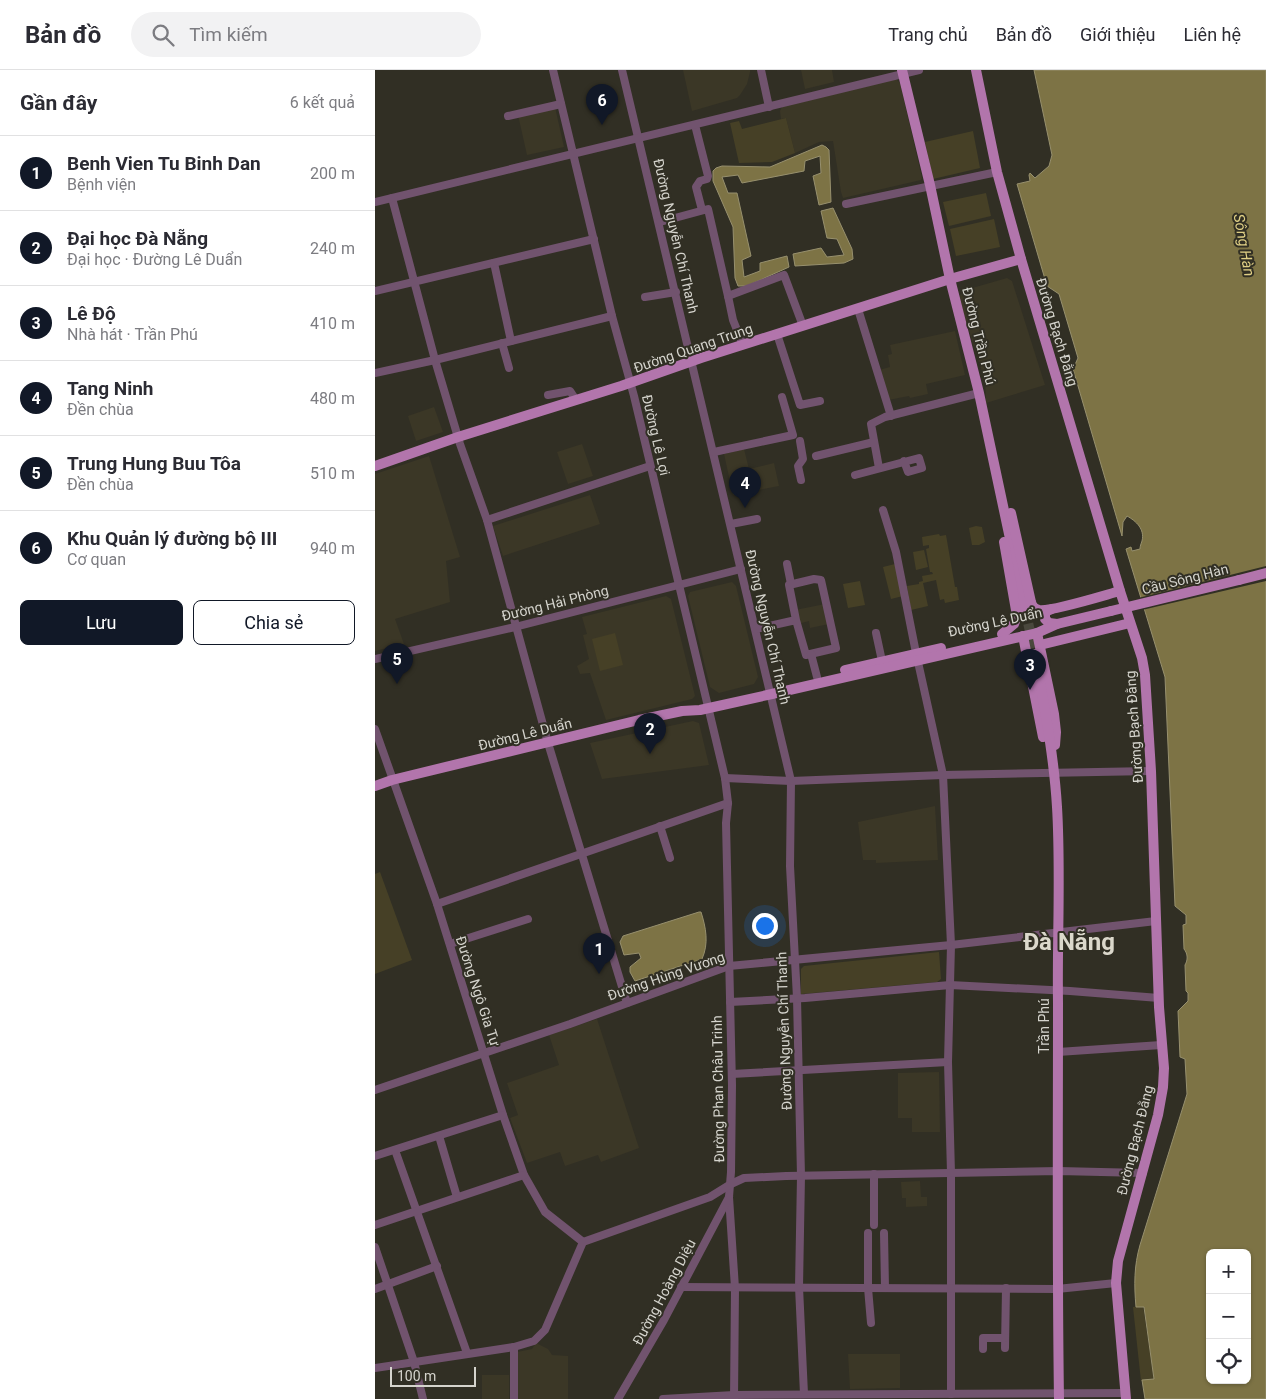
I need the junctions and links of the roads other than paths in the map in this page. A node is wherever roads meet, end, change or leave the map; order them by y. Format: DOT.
graph roads {
  1 [pos="553,70"];
  2 [pos="622,70"];
  3 [pos="761,70"];
  4 [pos="919,70"];
  5 [pos="976,70"];
  6 [pos="903,72"];
  7 [pos="561,104"];
  8 [pos="769,107"];
  9 [pos="508,116"];
  10 [pos="695,125"];
  11 [pos="640,138"];
  12 [pos="573,153"];
  13 [pos="997,172"];
  14 [pos="930,185"];
  15 [pos="392,198"];
  16 [pos="375,202"];
  17 [pos="845,204"];
  18 [pos="702,210"];
  19 [pos="659,222"];
  20 [pos="594,239"];
  21 [pos="1021,259"];
  22 [pos="494,263"];
  23 [pos="951,279"];
  24 [pos="414,282"];
  25 [pos="375,291"];
  26 [pos="676,292"];
  27 [pos="728,296"];
  28 [pos="645,297"];
  29 [pos="858,309"];
  30 [pos="612,316"];
  31 [pos="803,326"];
  32 [pos="777,334"];
  33 [pos="511,341"];
  34 [pos="501,343"];
  35 [pos="743,345"];
  36 [pos="435,360"];
  37 [pos="692,361"];
  38 [pos="509,368"];
  39 [pos="375,373"];
  40 [pos="630,383"];
  41 [pos="979,393"];
  42 [pos="548,395"];
  43 [pos="782,397"];
  44 [pos="576,400"];
  45 [pos="819,400"];
  46 [pos="891,416"];
  47 [pos="458,437"];
  48 [pos="799,441"];
  49 [pos="874,442"];
  50 [pos="714,452"];
  51 [pos="816,456"];
  52 [pos="905,461"];
  53 [pos="375,466"];
  54 [pos="650,466"];
  55 [pos="879,468"];
  56 [pos="855,475"];
  57 [pos="997,478"];
  58 [pos="801,480"];
  59 [pos="883,510"];
  60 [pos="757,519"];
  61 [pos="487,520"];
  62 [pos="731,524"];
  63 [pos="787,564"];
  64 [pos="741,569"];
  65 [pos="1266,573"];
  66 [pos="790,584"];
  67 [pos="679,585"];
  68 [pos="1120,591"];
  69 [pos="1058,607"];
  70 [pos="1025,609"];
  71 [pos="796,620"];
  72 [pos="1130,623"];
  73 [pos="1057,624"];
  74 [pos="515,627"];
  75 [pos="756,629"];
  76 [pos="876,633"];
  77 [pos="1037,633"];
  78 [pos="1023,636"];
  79 [pos="1003,637"];
  80 [pos="1034,650"];
  81 [pos="811,654"];
  82 [pos="917,657"];
  83 [pos="375,659"];
  84 [pos="882,661"];
  85 [pos="817,677"];
  86 [pos="771,691"];
  87 [pos="708,705"];
  88 [pos="376,733"];
  89 [pos="548,742"];
  90 [pos="1053,761"];
  91 [pos="1151,771"];
  92 [pos="1054,774"];
  93 [pos="943,775"];
  94 [pos="725,778"];
  95 [pos="392,780"];
  96 [pos="791,780"];
  97 [pos="375,786"];
  98 [pos="728,803"];
  99 [pos="660,826"];
  100 [pos="581,854"];
  101 [pos="670,858"];
  102 [pos="437,904"];
  103 [pos="528,919"];
  104 [pos="1156,922"];
  105 [pos="1059,932"];
  106 [pos="450,944"];
  107 [pos="951,944"];
  108 [pos="795,960"];
  109 [pos="729,966"];
  110 [pos="950,985"];
  111 [pos="1057,991"];
  112 [pos="797,998"];
  113 [pos="1159,998"];
  114 [pos="729,1002"];
  115 [pos="627,1004"];
  116 [pos="1161,1045"];
  117 [pos="1058,1052"];
  118 [pos="484,1053"];
  119 [pos="948,1062"];
  120 [pos="798,1071"];
  121 [pos="732,1074"];
  122 [pos="375,1090"];
  123 [pos="503,1115"];
  124 [pos="439,1136"];
  125 [pos="395,1150"];
  126 [pos="375,1156"];
  127 [pos="1059,1171"];
  128 [pos="951,1173"];
  129 [pos="1143,1173"];
  130 [pos="874,1174"];
  131 [pos="525,1175"];
  132 [pos="801,1176"];
  133 [pos="731,1184"];
  134 [pos="457,1197"];
  135 [pos="729,1197"];
  136 [pos="417,1210"];
  137 [pos="719,1215"];
  138 [pos="731,1218"];
  139 [pos="375,1225"];
  140 [pos="874,1225"];
  141 [pos="868,1233"];
  142 [pos="884,1233"];
  143 [pos="583,1242"];
  144 [pos="375,1247"];
  145 [pos="437,1266"];
  146 [pos="1116,1283"];
  147 [pos="388,1284"];
  148 [pos="799,1287"];
  149 [pos="681,1288"];
  150 [pos="735,1288"];
  151 [pos="868,1288"];
  152 [pos="885,1288"];
  153 [pos="952,1288"];
  154 [pos="1006,1288"];
  155 [pos="375,1289"];
  156 [pos="1057,1289"];
  157 [pos="871,1323"];
  158 [pos="1005,1338"];
  159 [pos="514,1347"];
  160 [pos="1005,1348"];
  161 [pos="983,1349"];
  162 [pos="467,1353"];
  163 [pos="414,1362"];
  164 [pos="375,1368"];
  165 [pos="951,1394"];
  166 [pos="806,1396"];
  167 [pos="874,1396"];
  168 [pos="1059,1396"];
  169 [pos="1126,1396"];
  170 [pos="734,1397"];
  171 [pos="792,1397"];
  172 [pos="682,1398"];
  173 [pos="423,1399"];
  174 [pos="514,1399"];
  175 [pos="618,1399"];
  176 [pos="663,1399"];
  1 -- 7 [label="street, Đường Lê Lợi"];
  2 -- 11 [label="street, Đường Nguyễn Chí Thanh"];
  3 -- 8 [label="street"];
  4 -- 6 [label="street"];
  5 -- 13 [label="main road, Đường Bạch Đằng"];
  6 -- 8 [label="street"];
  6 -- 14 [label="main road, Đường Trần Phú"];
  7 -- 9 [label="street"];
  7 -- 12 [label="street, Đường Lê Lợi"];
  8 -- 10 [label="street"];
  10 -- 11 [label="street"];
  10 -- 18 [label="street"];
  11 -- 12 [label="street"];
  11 -- 19 [label="street, Đường Nguyễn Chí Thanh"];
  12 -- 15 [label="street"];
  12 -- 20 [label="street, Đường Lê Lợi"];
  13 -- 14 [label="street"];
  13 -- 21 [label="main road, Đường Bạch Đằng"];
  14 -- 17 [label="street"];
  14 -- 23 [label="main road, Đường Trần Phú"];
  15 -- 16 [label="street"];
  15 -- 24 [label="street"];
  18 -- 19 [label="street"];
  18 -- 27 [label="street"];
  19 -- 26 [label="street, Đường Nguyễn Chí Thanh"];
  20 -- 22 [label="street"];
  20 -- 30 [label="street, Đường Lê Lợi"];
  21 -- 23 [label="main road, Đường Quang Trung"];
  21 -- 68 [label="main road, Đường Bạch Đằng"];
  22 -- 24 [label="street"];
  22 -- 33 [label="street"];
  23 -- 29 [label="main road, Đường Quang Trung"];
  23 -- 41 [label="main road, Đường Trần Phú"];
  24 -- 25 [label="street"];
  24 -- 36 [label="street"];
  26 -- 28 [label="street"];
  26 -- 37 [label="street, Đường Nguyễn Chí Thanh"];
  27 -- 31 [label="street"];
  27 -- 35 [label="street"];
  29 -- 31 [label="main road, Đường Quang Trung"];
  29 -- 46 [label="street"];
  30 -- 33 [label="street"];
  30 -- 40 [label="street, Đường Lê Lợi"];
  31 -- 32 [label="main road, Đường Quang Trung"];
  32 -- 35 [label="main road, Đường Quang Trung"];
  32 -- 45 [label="street"];
  33 -- 34 [label="street"];
  34 -- 36 [label="street"];
  34 -- 38 [label="street"];
  35 -- 37 [label="main road, Đường Quang Trung"];
  36 -- 39 [label="street"];
  36 -- 47 [label="street"];
  37 -- 40 [label="main road, Đường Quang Trung"];
  37 -- 50 [label="street, Đường Nguyễn Chí Thanh"];
  40 -- 44 [label="main road, Đường Quang Trung"];
  40 -- 54 [label="street, Đường Lê Lợi"];
  41 -- 46 [label="street"];
  41 -- 57 [label="main road, Đường Trần Phú"];
  42 -- 44 [label="street"];
  43 -- 50 [label="street"];
  44 -- 47 [label="main road, Đường Quang Trung"];
  46 -- 49 [label="street"];
  47 -- 53 [label="main road, Đường Quang Trung"];
  47 -- 61 [label="street"];
  48 -- 58 [label="street"];
  49 -- 51 [label="street"];
  49 -- 55 [label="street"];
  50 -- 62 [label="street, Đường Nguyễn Chí Thanh"];
  52 -- 55 [label="street"];
  54 -- 61 [label="street"];
  54 -- 67 [label="street, Đường Lê Lợi"];
  55 -- 56 [label="street"];
  57 -- 69 [label="main road"];
  57 -- 70 [label="main road, Đường Trần Phú"];
  57 -- 79 [label="main road"];
  59 -- 82 [label="street"];
  60 -- 62 [label="street"];
  61 -- 74 [label="street"];
  62 -- 64 [label="street, Đường Nguyễn Chí Thanh"];
  63 -- 66 [label="street"];
  64 -- 67 [label="street, Đường Hải Phòng"];
  64 -- 75 [label="street, Đường Nguyễn Chí Thanh"];
  65 -- 73 [label="main road, Cầu Sông Hàn, bridge"];
  66 -- 71 [label="street"];
  66 -- 81 [label="street"];
  67 -- 74 [label="street, Đường Hải Phòng"];
  67 -- 87 [label="street, Đường Lê Lợi"];
  68 -- 69 [label="main road"];
  68 -- 72 [label="main road, Đường Bạch Đằng"];
  69 -- 73 [label="main road"];
  71 -- 75 [label="street"];
  71 -- 81 [label="street"];
  72 -- 80 [label="main road"];
  72 -- 91 [label="main road, Đường Bạch Đằng"];
  73 -- 77 [label="main road, Đường Lê Duẩn"];
  73 -- 79 [label="main road, Đường Lê Duẩn"];
  74 -- 83 [label="street, Đường Hải Phòng"];
  74 -- 89 [label="street"];
  75 -- 86 [label="street, Đường Nguyễn Chí Thanh"];
  76 -- 84 [label="street"];
  77 -- 78 [label="main road, Đường Lê Duẩn"];
  77 -- 80 [label="main road"];
  78 -- 79 [label="main road, Đường Lê Duẩn"];
  78 -- 80 [label="main road"];
  79 -- 80 [label="main road"];
  79 -- 82 [label="main road, Đường Lê Duẩn"];
  80 -- 90 [label="main road"];
  80 -- 90 [label="main road"];
  81 -- 85 [label="street"];
  82 -- 84 [label="main road, Đường Lê Duẩn"];
  82 -- 86 [label="main road, Đường Lê Duẩn"];
  82 -- 93 [label="street"];
  84 -- 85 [label="main road, Đường Lê Duẩn"];
  85 -- 86 [label="main road, Đường Lê Duẩn"];
  86 -- 87 [label="main road, Đường Lê Duẩn"];
  86 -- 96 [label="street, Đường Nguyễn Chí Thanh"];
  87 -- 89 [label="main road, Đường Lê Duẩn"];
  87 -- 94 [label="street, Đường Lê Lợi"];
  88 -- 95 [label="street, Đường Ngô Gia Tự"];
  89 -- 95 [label="main road, Đường Lê Duẩn"];
  89 -- 100 [label="street"];
  90 -- 92 [label="main road, Trần Phú"];
  91 -- 92 [label="street"];
  91 -- 104 [label="main road, Đường Bạch Đằng"];
  92 -- 93 [label="street"];
  92 -- 105 [label="main road, Trần Phú"];
  93 -- 96 [label="street"];
  93 -- 107 [label="street"];
  94 -- 96 [label="street"];
  94 -- 98 [label="street, Đường Phan Châu Trinh"];
  95 -- 97 [label="main road, Đường Lê Duẩn"];
  95 -- 102 [label="street, Đường Ngô Gia Tự"];
  96 -- 108 [label="street, Đường Nguyễn Chí Thanh"];
  98 -- 99 [label="street"];
  98 -- 109 [label="street, Đường Phan Châu Trinh"];
  99 -- 100 [label="street"];
  99 -- 101 [label="street"];
  100 -- 102 [label="street"];
  100 -- 115 [label="street"];
  102 -- 106 [label="street, Đường Ngô Gia Tự"];
  103 -- 106 [label="street"];
  104 -- 105 [label="street, Đường Hùng Vương"];
  104 -- 113 [label="main road, Đường Bạch Đằng"];
  105 -- 107 [label="street, Đường Hùng Vương"];
  105 -- 111 [label="main road, Trần Phú"];
  106 -- 118 [label="street, Đường Ngô Gia Tự"];
  107 -- 108 [label="street, Đường Hùng Vương"];
  107 -- 110 [label="street"];
  108 -- 109 [label="street, Đường Hùng Vương"];
  108 -- 112 [label="street, Đường Nguyễn Chí Thanh"];
  109 -- 114 [label="street, Đường Phan Châu Trinh"];
  109 -- 115 [label="street, Đường Hùng Vương"];
  110 -- 111 [label="street"];
  110 -- 112 [label="street"];
  110 -- 119 [label="street"];
  111 -- 113 [label="street"];
  111 -- 117 [label="main road, Trần Phú"];
  112 -- 114 [label="street"];
  112 -- 120 [label="street, Đường Nguyễn Chí Thanh"];
  113 -- 116 [label="main road, Đường Bạch Đằng"];
  114 -- 121 [label="street, Đường Phan Châu Trinh"];
  115 -- 118 [label="street, Đường Hùng Vương"];
  116 -- 117 [label="street"];
  116 -- 129 [label="main road, Đường Bạch Đằng"];
  117 -- 127 [label="main road, Trần Phú"];
  118 -- 122 [label="street, Đường Hùng Vương"];
  118 -- 123 [label="street, Đường Ngô Gia Tự"];
  119 -- 120 [label="street"];
  119 -- 128 [label="street"];
  120 -- 121 [label="street"];
  120 -- 132 [label="street, Đường Nguyễn Chí Thanh"];
  121 -- 133 [label="street, Đường Phan Châu Trinh"];
  123 -- 124 [label="street"];
  123 -- 131 [label="street, Đường Ngô Gia Tự"];
  124 -- 125 [label="street"];
  124 -- 134 [label="street"];
  125 -- 126 [label="street"];
  125 -- 136 [label="street"];
  127 -- 128 [label="street"];
  127 -- 129 [label="street"];
  127 -- 156 [label="main road, Trần Phú"];
  128 -- 130 [label="street"];
  128 -- 153 [label="street"];
  129 -- 146 [label="main road, Đường Bạch Đằng"];
  130 -- 132 [label="street"];
  130 -- 140 [label="street"];
  131 -- 134 [label="street"];
  131 -- 143 [label="street, Đường Ngô Gia Tự"];
  132 -- 133 [label="street"];
  132 -- 148 [label="street, Đường Nguyễn Chí Thanh"];
  133 -- 135 [label="street, Đường Phan Châu Trinh"];
  133 -- 143 [label="street"];
  134 -- 136 [label="street"];
  135 -- 137 [label="street, Đường Hoàng Diệu"];
  135 -- 138 [label="street, Đường Phan Châu Trinh"];
  136 -- 139 [label="street"];
  136 -- 145 [label="street"];
  137 -- 138 [label="street"];
  137 -- 149 [label="street, Đường Hoàng Diệu"];
  138 -- 150 [label="street, Đường Phan Châu Trinh"];
  141 -- 151 [label="street"];
  142 -- 152 [label="street"];
  143 -- 159 [label="street"];
  144 -- 147 [label="street"];
  145 -- 147 [label="street"];
  145 -- 162 [label="street"];
  146 -- 156 [label="street"];
  146 -- 169 [label="main road, Đường Bạch Đằng"];
  147 -- 155 [label="street"];
  147 -- 163 [label="street"];
  148 -- 150 [label="street"];
  148 -- 151 [label="street"];
  148 -- 166 [label="street, Đường Nguyễn Chí Thanh"];
  149 -- 150 [label="street"];
  149 -- 175 [label="street, Đường Hoàng Diệu"];
  150 -- 170 [label="street, Đường Phan Châu Trinh"];
  151 -- 152 [label="street"];
  151 -- 157 [label="street"];
  152 -- 153 [label="street"];
  153 -- 154 [label="street"];
  153 -- 165 [label="street"];
  154 -- 156 [label="street"];
  154 -- 158 [label="street"];
  156 -- 168 [label="main road, Trần Phú"];
  158 -- 160 [label="street"];
  158 -- 161 [label="street"];
  159 -- 162 [label="street"];
  159 -- 174 [label="street"];
  162 -- 163 [label="street"];
  163 -- 164 [label="street"];
  163 -- 173 [label="street"];
  165 -- 167 [label="street"];
  165 -- 168 [label="street"];
  166 -- 167 [label="street"];
  166 -- 171 [label="street"];
  168 -- 169 [label="street"];
  170 -- 171 [label="street"];
  170 -- 172 [label="street"];
  172 -- 176 [label="street"];
}
